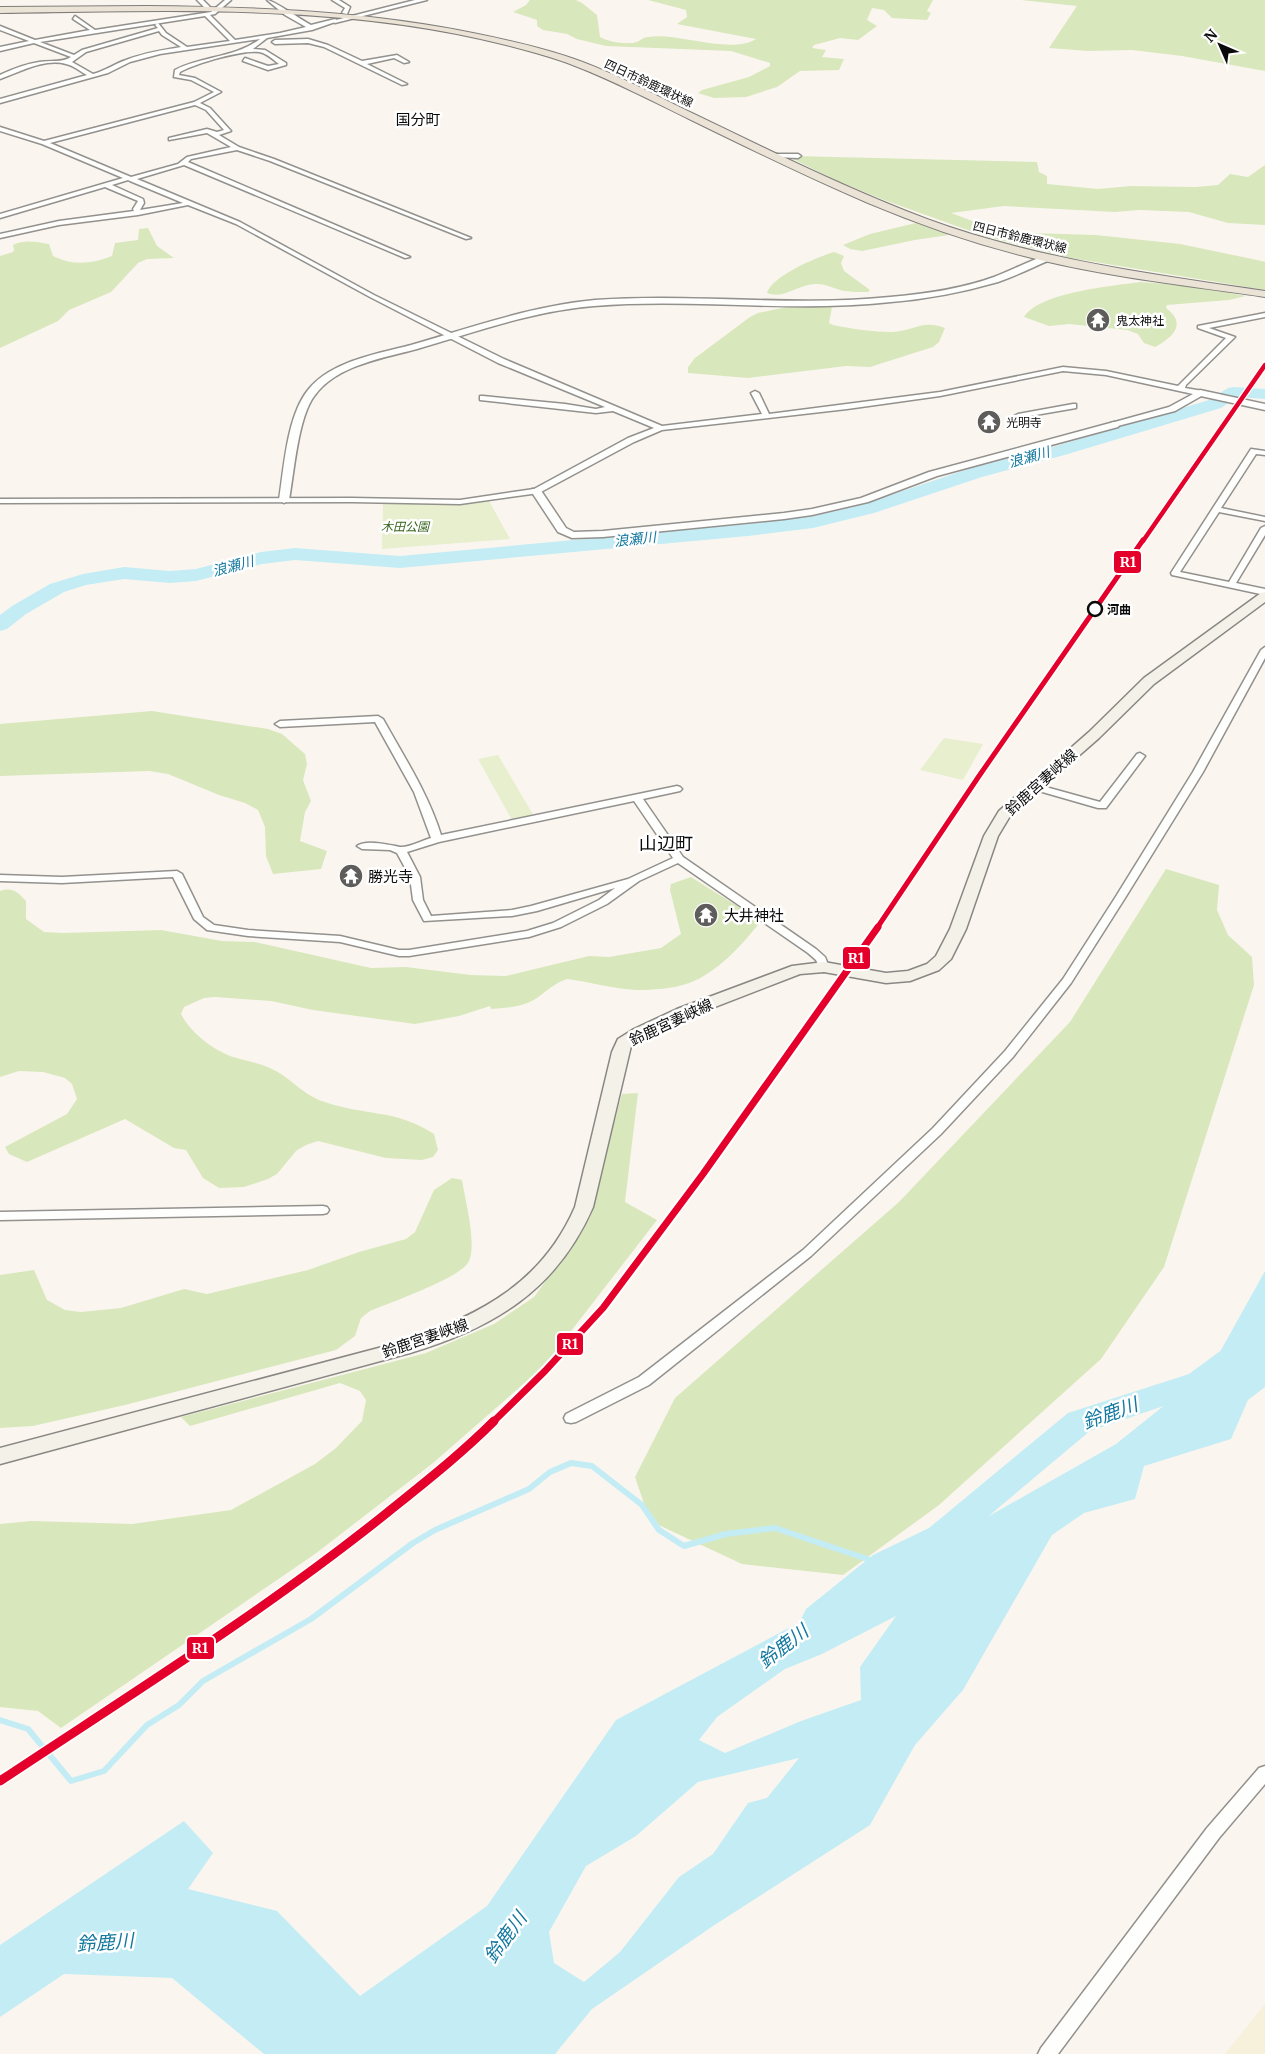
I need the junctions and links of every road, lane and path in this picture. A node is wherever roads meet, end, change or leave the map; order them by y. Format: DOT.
graph roads {
  1 [pos="270,0"];
  2 [pos="335,0"];
  3 [pos="424,0"];
  4 [pos="407,2"];
  5 [pos="224,3"];
  6 [pos="204,7"];
  7 [pos="281,8"];
  8 [pos="0,10"];
  9 [pos="345,13"];
  10 [pos="360,14"];
  11 [pos="75,18"];
  12 [pos="335,21"];
  13 [pos="155,22"];
  14 [pos="0,28"];
  15 [pos="312,28"];
  16 [pos="94,31"];
  17 [pos="163,32"];
  18 [pos="262,40"];
  19 [pos="33,41"];
  20 [pos="234,42"];
  21 [pos="187,49"];
  22 [pos="0,50"];
  23 [pos="175,50"];
  24 [pos="252,50"];
  25 [pos="75,58"];
  26 [pos="246,60"];
  27 [pos="68,62"];
  28 [pos="406,62"];
  29 [pos="362,63"];
  30 [pos="190,64"];
  31 [pos="92,76"];
  32 [pos="0,77"];
  33 [pos="404,84"];
  34 [pos="0,101"];
  35 [pos="196,103"];
  36 [pos="0,129"];
  37 [pos="215,135"];
  38 [pos="171,139"];
  39 [pos="198,139"];
  40 [pos="44,143"];
  41 [pos="237,148"];
  42 [pos="774,156"];
  43 [pos="798,156"];
  44 [pos="183,162"];
  45 [pos="130,179"];
  46 [pos="106,185"];
  47 [pos="188,203"];
  48 [pos="138,213"];
  49 [pos="0,216"];
  50 [pos="0,236"];
  51 [pos="468,238"];
  52 [pos="407,257"];
  53 [pos="1047,258"];
  54 [pos="1265,294"];
  55 [pos="1265,315"];
  56 [pos="451,336"];
  57 [pos="1181,389"];
  58 [pos="755,393"];
  59 [pos="1200,393"];
  60 [pos="484,398"];
  61 [pos="1073,406"];
  62 [pos="1265,407"];
  63 [pos="616,408"];
  64 [pos="766,415"];
  65 [pos="1018,416"];
  66 [pos="1114,425"];
  67 [pos="660,428"];
  68 [pos="1265,453"];
  69 [pos="536,491"];
  70 [pos="284,500"];
  71 [pos="0,501"];
  72 [pos="1216,509"];
  73 [pos="1265,519"];
  74 [pos="1265,528"];
  75 [pos="1231,585"];
  76 [pos="1265,592"];
  77 [pos="1265,596"];
  78 [pos="1265,650"];
  79 [pos="280,724"];
  80 [pos="1140,756"];
  81 [pos="1035,787"];
  82 [pos="677,789"];
  83 [pos="637,798"];
  84 [pos="438,839"];
  85 [pos="362,846"];
  86 [pos="401,851"];
  87 [pos="679,860"];
  88 [pos="0,878"];
  89 [pos="635,879"];
  90 [pos="824,967"];
  91 [pos="323,1210"];
  92 [pos="0,1216"];
  93 [pos="571,1418"];
  94 [pos="0,1456"];
  95 [pos="1265,1773"];
  96 [pos="1046,2054"];
  1 -- 7 [label="street"];
  2 -- 9 [label="street"];
  3 -- 4 [label="street"];
  4 -- 10 [label="street"];
  5 -- 6 [label="main road, 四日市鈴鹿環状線"];
  5 -- 7 [label="main road, 四日市鈴鹿環状線"];
  6 -- 8 [label="main road, 四日市鈴鹿環状線"];
  6 -- 13 [label="street"];
  6 -- 20 [label="street"];
  7 -- 9 [label="main road, 四日市鈴鹿環状線"];
  7 -- 15 [label="street"];
  9 -- 10 [label="main road, 四日市鈴鹿環状線"];
  10 -- 12 [label="street"];
  10 -- 42 [label="main road, 四日市鈴鹿環状線"];
  11 -- 16 [label="street"];
  12 -- 15 [label="street"];
  13 -- 16 [label="street"];
  13 -- 17 [label="street"];
  14 -- 19 [label="street"];
  15 -- 18 [label="street"];
  16 -- 19 [label="street"];
  17 -- 21 [label="street"];
  17 -- 25 [label="street"];
  18 -- 20 [label="street"];
  18 -- 24 [label="street"];
  18 -- 29 [label="street"];
  19 -- 22 [label="street"];
  19 -- 25 [label="street"];
  20 -- 21 [label="street"];
  21 -- 23 [label="street"];
  23 -- 30 [label="street"];
  23 -- 31 [label="street"];
  24 -- 26 [label="street"];
  24 -- 30 [label="street"];
  25 -- 27 [label="street"];
  27 -- 31 [label="street"];
  27 -- 32 [label="street"];
  28 -- 29 [label="street"];
  29 -- 33 [label="street"];
  30 -- 35 [label="street"];
  31 -- 34 [label="street"];
  35 -- 37 [label="street"];
  35 -- 40 [label="street"];
  36 -- 40 [label="street"];
  37 -- 38 [label="street"];
  37 -- 39 [label="street"];
  37 -- 41 [label="street"];
  40 -- 45 [label="street"];
  41 -- 44 [label="street"];
  41 -- 51 [label="street"];
  42 -- 43 [label="street"];
  42 -- 53 [label="main road, 四日市鈴鹿環状線"];
  44 -- 45 [label="street"];
  44 -- 52 [label="street"];
  45 -- 46 [label="street"];
  45 -- 47 [label="street"];
  46 -- 48 [label="street"];
  46 -- 49 [label="street"];
  47 -- 48 [label="street"];
  47 -- 56 [label="street"];
  48 -- 50 [label="street"];
  53 -- 54 [label="main road, 四日市鈴鹿環状線"];
  53 -- 56 [label="street"];
  55 -- 57 [label="street"];
  56 -- 63 [label="street"];
  56 -- 70 [label="street"];
  57 -- 59 [label="street"];
  57 -- 64 [label="street"];
  58 -- 64 [label="street"];
  59 -- 62 [label="street"];
  59 -- 66 [label="street"];
  60 -- 63 [label="street"];
  61 -- 65 [label="street"];
  63 -- 67 [label="street"];
  64 -- 67 [label="street"];
  66 -- 69 [label="street"];
  67 -- 69 [label="street"];
  68 -- 72 [label="street"];
  69 -- 70 [label="street"];
  70 -- 71 [label="street"];
  72 -- 73 [label="street"];
  72 -- 75 [label="street"];
  74 -- 75 [label="street"];
  75 -- 76 [label="street"];
  77 -- 81 [label="main road, 鈴鹿宮妻峡線"];
  78 -- 93 [label="street"];
  79 -- 84 [label="street"];
  80 -- 81 [label="street"];
  81 -- 90 [label="main road, 鈴鹿宮妻峡線"];
  82 -- 83 [label="street"];
  83 -- 84 [label="street"];
  83 -- 87 [label="street"];
  84 -- 86 [label="street"];
  85 -- 86 [label="street"];
  86 -- 89 [label="street"];
  87 -- 89 [label="street"];
  87 -- 90 [label="street"];
  88 -- 89 [label="street"];
  90 -- 94 [label="main road, 鈴鹿宮妻峡線"];
  91 -- 92 [label="street"];
  95 -- 96 [label="street"];
}
